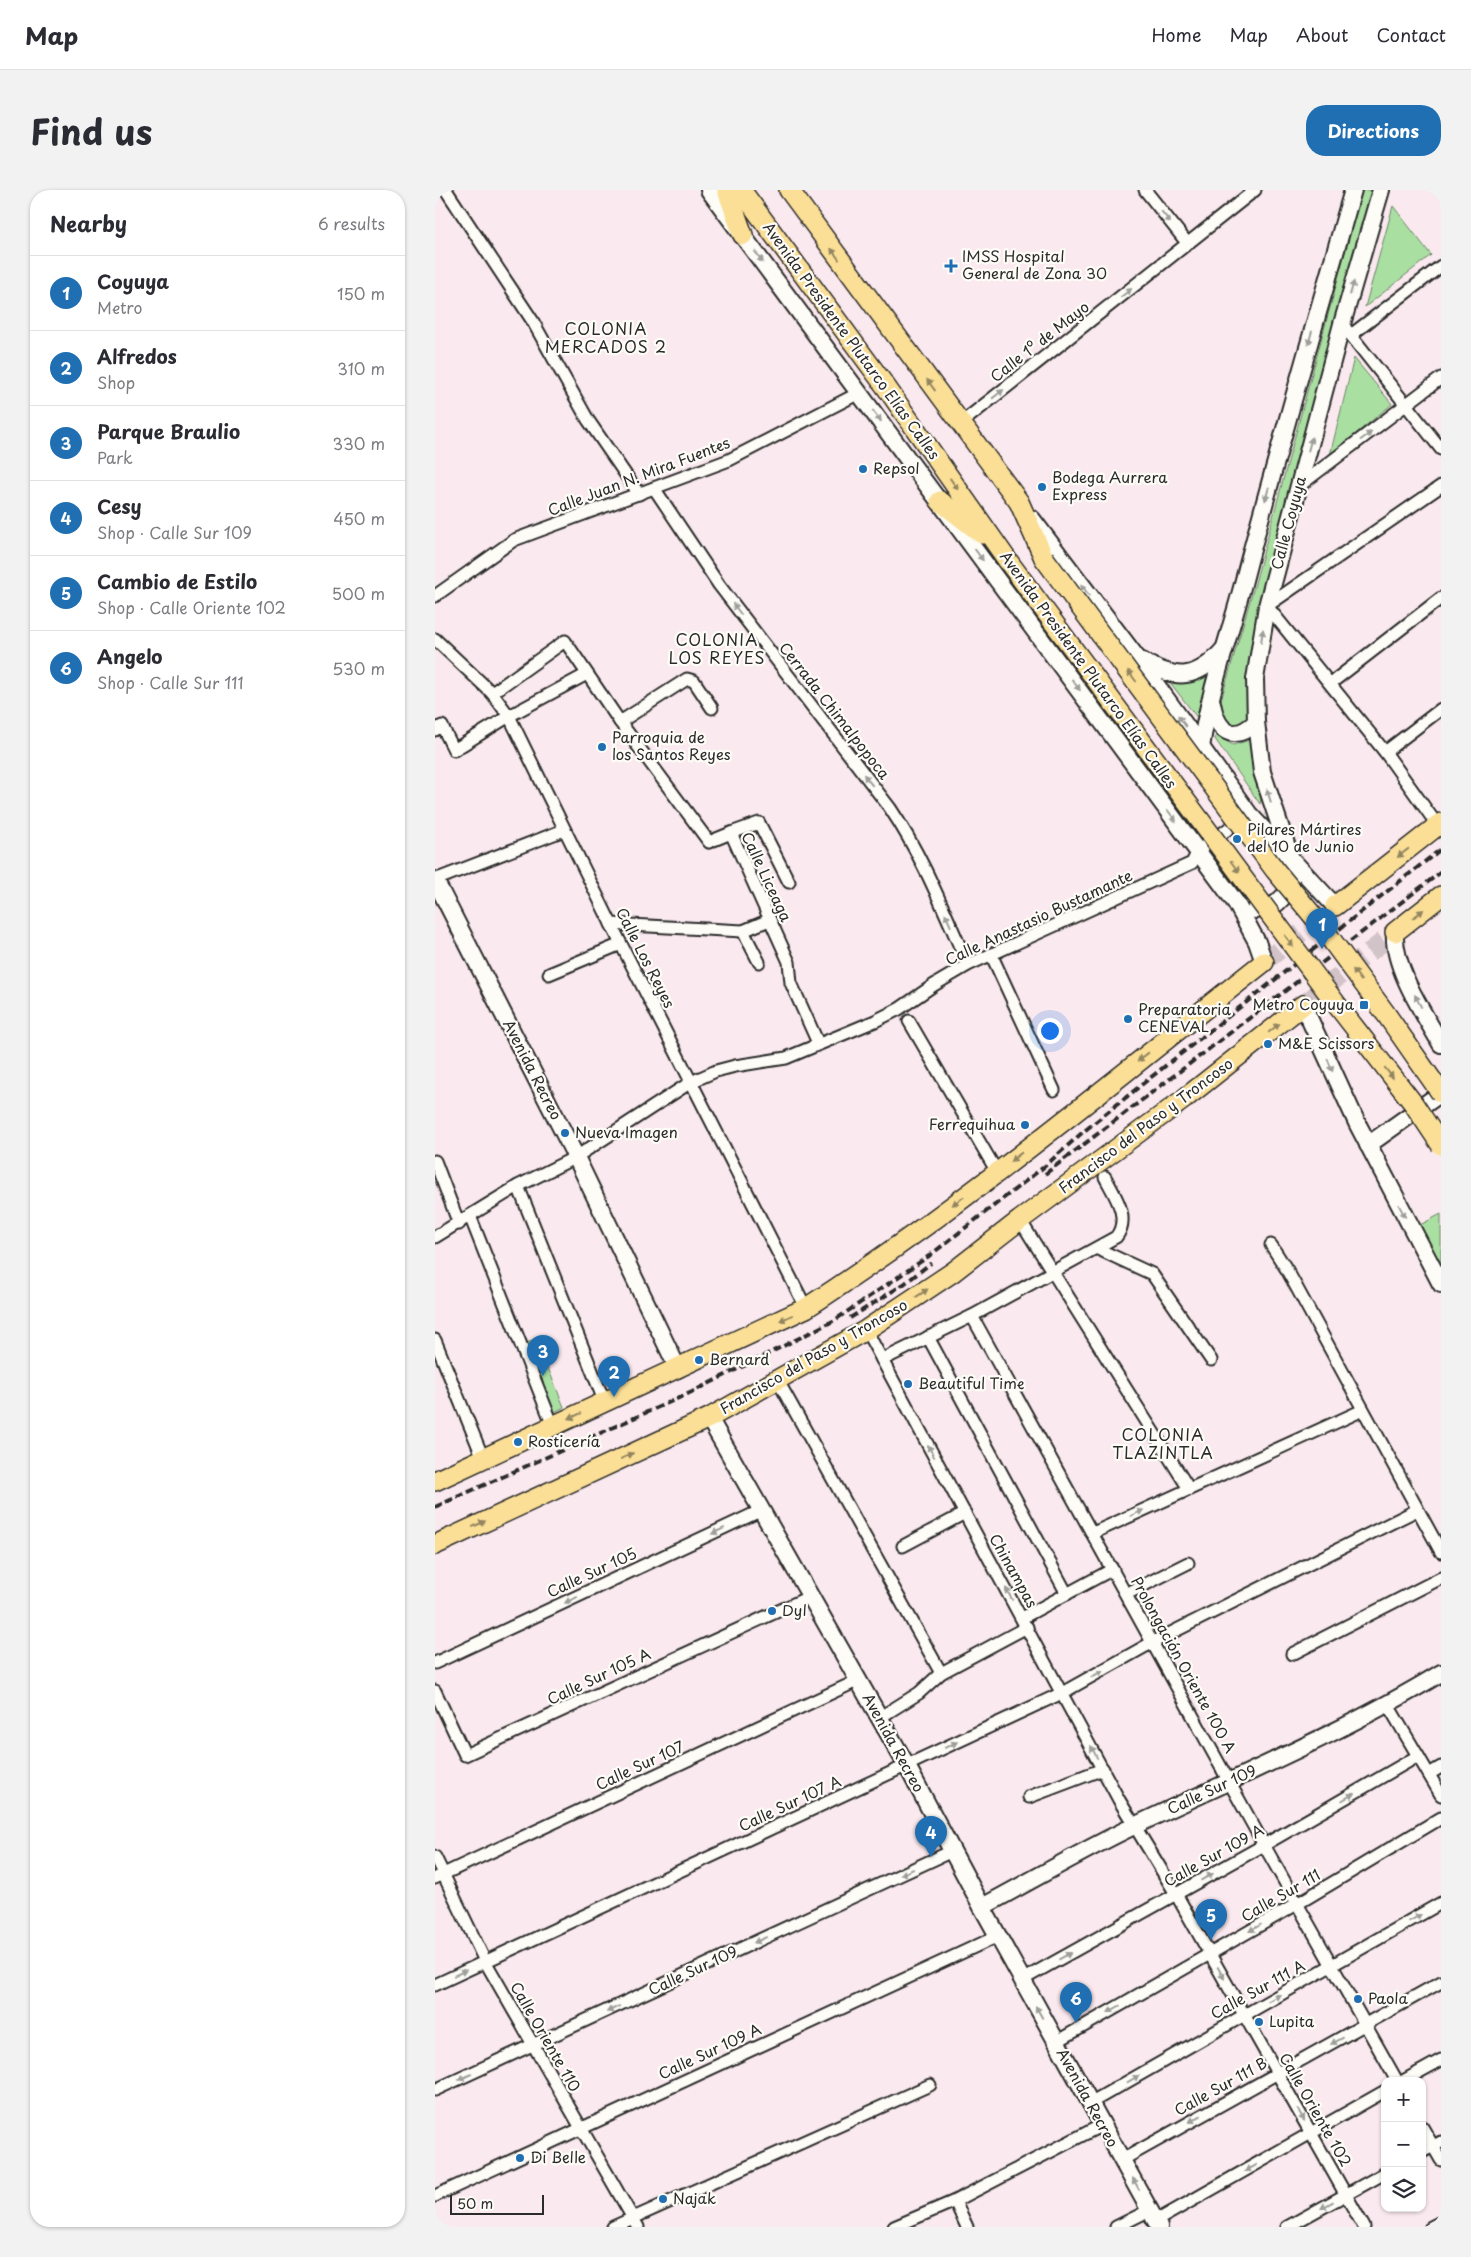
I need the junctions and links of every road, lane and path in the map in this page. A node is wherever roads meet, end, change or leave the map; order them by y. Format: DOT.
graph roads {
  1 [pos="447,190"];
  2 [pos="709,190"];
  3 [pos="727,190"];
  4 [pos="741,190"];
  5 [pos="789,190"];
  6 [pos="1145,190"];
  7 [pos="1255,190"];
  8 [pos="1353,190"];
  9 [pos="1383,193"];
  10 [pos="743,235"];
  11 [pos="1187,244"];
  12 [pos="1441,266"];
  13 [pos="1346,329"];
  14 [pos="1441,378"];
  15 [pos="859,393"];
  16 [pos="1407,405"];
  17 [pos="960,424"];
  18 [pos="1441,449"];
  19 [pos="1299,486"];
  20 [pos="1441,486"];
  21 [pos="654,488"];
  22 [pos="639,494"];
  23 [pos="940,501"];
  24 [pos="1019,502"];
  25 [pos="997,546"];
  26 [pos="435,596"];
  27 [pos="1441,598"];
  28 [pos="1267,606"];
  29 [pos="435,639"];
  30 [pos="1224,649"];
  31 [pos="1137,658"];
  32 [pos="587,674"];
  33 [pos="1331,683"];
  34 [pos="492,693"];
  35 [pos="1211,701"];
  36 [pos="712,708"];
  37 [pos="1441,709"];
  38 [pos="509,716"];
  39 [pos="620,722"];
  40 [pos="1255,722"];
  41 [pos="435,730"];
  42 [pos="1201,748"];
  43 [pos="1385,752"];
  44 [pos="1249,814"];
  45 [pos="1440,824"];
  46 [pos="564,830"];
  47 [pos="731,833"];
  48 [pos="1198,851"];
  49 [pos="1291,859"];
  50 [pos="789,882"];
  51 [pos="437,887"];
  52 [pos="1441,896"];
  53 [pos="1236,903"];
  54 [pos="1335,906"];
  55 [pos="769,920"];
  56 [pos="611,924"];
  57 [pos="743,932"];
  58 [pos="1395,932"];
  59 [pos="621,944"];
  60 [pos="991,954"];
  61 [pos="759,962"];
  62 [pos="1264,962"];
  63 [pos="968,965"];
  64 [pos="549,974"];
  65 [pos="1303,1004"];
  66 [pos="909,1022"];
  67 [pos="818,1044"];
  68 [pos="1441,1044"];
  69 [pos="691,1082"];
  70 [pos="1054,1090"];
  71 [pos="1441,1093"];
  72 [pos="1368,1145"];
  73 [pos="1441,1145"];
  74 [pos="576,1157"];
  75 [pos="435,1161"];
  76 [pos="997,1172"];
  77 [pos="1105,1177"];
  78 [pos="518,1186"];
  79 [pos="470,1216"];
  80 [pos="1020,1220"];
  81 [pos="459,1224"];
  82 [pos="435,1237"];
  83 [pos="1271,1245"];
  84 [pos="1098,1248"];
  85 [pos="1053,1272"];
  86 [pos="1441,1284"];
  87 [pos="806,1308"];
  88 [pos="972,1316"];
  89 [pos="866,1330"];
  90 [pos="929,1337"];
  91 [pos="435,1340"];
  92 [pos="882,1360"];
  93 [pos="1211,1360"];
  94 [pos="678,1369"];
  95 [pos="778,1381"];
  96 [pos="605,1403"];
  97 [pos="1363,1410"];
  98 [pos="709,1418"];
  99 [pos="553,1426"];
  100 [pos="483,1458"];
  101 [pos="435,1481"];
  102 [pos="1189,1489"];
  103 [pos="762,1510"];
  104 [pos="1417,1510"];
  105 [pos="965,1513"];
  106 [pos="1093,1533"];
  107 [pos="435,1545"];
  108 [pos="903,1546"];
  109 [pos="1441,1552"];
  110 [pos="1188,1563"];
  111 [pos="1113,1569"];
  112 [pos="1441,1578"];
  113 [pos="1067,1594"];
  114 [pos="1126,1594"];
  115 [pos="811,1596"];
  116 [pos="1025,1623"];
  117 [pos="1153,1642"];
  118 [pos="1292,1654"];
  119 [pos="435,1663"];
  120 [pos="941,1673"];
  121 [pos="1441,1673"];
  122 [pos="857,1681"];
  123 [pos="435,1691"];
  124 [pos="1062,1693"];
  125 [pos="1388,1705"];
  126 [pos="879,1718"];
  127 [pos="1418,1756"];
  128 [pos="907,1766"];
  129 [pos="1441,1767"];
  130 [pos="1103,1769"];
  131 [pos="1429,1774"];
  132 [pos="1231,1782"];
  133 [pos="1441,1795"];
  134 [pos="1029,1797"];
  135 [pos="1441,1818"];
  136 [pos="1134,1826"];
  137 [pos="1265,1845"];
  138 [pos="952,1851"];
  139 [pos="435,1857"];
  140 [pos="439,1876"];
  141 [pos="1176,1894"];
  142 [pos="1441,1903"];
  143 [pos="1297,1904"];
  144 [pos="982,1908"];
  145 [pos="998,1936"];
  146 [pos="1210,1954"];
  147 [pos="485,1961"];
  148 [pos="1333,1966"];
  149 [pos="1022,1980"];
  150 [pos="1441,1982"];
  151 [pos="435,1985"];
  152 [pos="1244,2015"];
  153 [pos="1366,2025"];
  154 [pos="1056,2042"];
  155 [pos="532,2046"];
  156 [pos="1441,2060"];
  157 [pos="1277,2073"];
  158 [pos="1395,2077"];
  159 [pos="1410,2077"];
  160 [pos="931,2085"];
  161 [pos="435,2090"];
  162 [pos="1381,2093"];
  163 [pos="1090,2103"];
  164 [pos="1102,2125"];
  165 [pos="581,2129"];
  166 [pos="1426,2131"];
  167 [pos="1311,2134"];
  168 [pos="1437,2144"];
  169 [pos="1122,2160"];
  170 [pos="1441,2160"];
  171 [pos="1381,2175"];
  172 [pos="1345,2194"];
  173 [pos="435,2196"];
  174 [pos="955,2200"];
  175 [pos="1155,2219"];
  176 [pos="635,2222"];
  177 [pos="1441,2222"];
  178 [pos="613,2227"];
  179 [pos="894,2227"];
  180 [pos="967,2227"];
  181 [pos="1117,2227"];
  182 [pos="1287,2227"];
  183 [pos="1364,2227"];
  184 [pos="1431,2227"];
  1 -- 22 [label="street"];
  2 -- 10 [label="street, Avenida Presidente Plutarco Elías Calles"];
  3 -- 10 [label="main road"];
  4 -- 25 [label="main road, Avenida Presidente Plutarco Elías Calles, one-way"];
  17 -- 5 [label="main road, Avenida Presidente Plutarco Elías Calles, one-way"];
  6 -- 11 [label="street, one-way"];
  7 -- 11 [label="street, Calle 1º de Mayo"];
  8 -- 30 [label="street, Calle Coyuya, one-way"];
  13 -- 9 [label="street, Calle Coyuya, one-way"];
  10 -- 15 [label="street, Avenida Presidente Plutarco Elías Calles, one-way"];
  17 -- 11 [label="street, Calle 1º de Mayo, one-way"];
  12 -- 13 [label="street"];
  13 -- 16 [label="street"];
  19 -- 13 [label="street, Calle Coyuya, one-way"];
  14 -- 16 [label="street"];
  15 -- 21 [label="street, Calle Juan N. Mira Fuentes"];
  15 -- 23 [label="street, Avenida Presidente Plutarco Elías Calles, one-way"];
  16 -- 18 [label="street"];
  19 -- 16 [label="street, one-way"];
  17 -- 24 [label="main road, Avenida Presidente Plutarco Elías Calles"];
  19 -- 28 [label="street, Calle Coyuya"];
  20 -- 28 [label="street"];
  21 -- 22 [label="street, Calle Juan N. Mira Fuentes"];
  63 -- 21 [label="street, Cerrada Chimalpopoca, one-way"];
  22 -- 26 [label="street, Calle Juan N. Mira Fuentes"];
  23 -- 25 [label="main road"];
  23 -- 48 [label="street, Avenida Presidente Plutarco Elías Calles, one-way"];
  31 -- 24 [label="street, Avenida Presidente Plutarco Elías Calles, one-way"];
  71 -- 24 [label="main road, Avenida Presidente Plutarco Elías Calles, one-way, bridge"];
  25 -- 73 [label="main road, Avenida Presidente Plutarco Elías Calles, one-way, bridge"];
  27 -- 33 [label="street"];
  28 -- 33 [label="street"];
  40 -- 28 [label="street, Calle Coyuya, one-way"];
  29 -- 34 [label="street, Calle Los Reyes"];
  30 -- 31 [label="street"];
  30 -- 35 [label="street, Calle Coyuya"];
  42 -- 31 [label="street, Avenida Presidente Plutarco Elías Calles, one-way"];
  32 -- 34 [label="street, Calle Liceaga"];
  32 -- 38 [label="street"];
  32 -- 39 [label="street, Calle Liceaga"];
  33 -- 43 [label="street"];
  34 -- 38 [label="street, Calle Los Reyes"];
  35 -- 40 [label="street"];
  35 -- 42 [label="street, Calle Coyuya"];
  36 -- 39 [label="street"];
  37 -- 43 [label="street"];
  38 -- 41 [label="street"];
  38 -- 46 [label="street, Calle Los Reyes"];
  39 -- 47 [label="street, Calle Liceaga"];
  49 -- 40 [label="street, Calle Coyuya, one-way"];
  42 -- 44 [label="street, Avenida Presidente Plutarco Elías Calles"];
  43 -- 45 [label="street"];
  44 -- 48 [label="street, Calle Anastasio Bustamante"];
  44 -- 49 [label="street, Avenida Presidente Plutarco Elías Calles"];
  45 -- 54 [label="main road, one-way"];
  46 -- 51 [label="street"];
  46 -- 56 [label="street, Calle Los Reyes"];
  47 -- 50 [label="street"];
  47 -- 55 [label="street, Calle Liceaga"];
  48 -- 53 [label="street, Avenida Presidente Plutarco Elías Calles"];
  48 -- 60 [label="street, Calle Anastasio Bustamante"];
  49 -- 53 [label="street"];
  49 -- 54 [label="street, Avenida Presidente Plutarco Elías Calles"];
  51 -- 74 [label="street, Avenida Recreo"];
  58 -- 52 [label="main road, one-way"];
  53 -- 62 [label="street, Avenida Presidente Plutarco Elías Calles"];
  55 -- 57 [label="street"];
  55 -- 67 [label="street, Calle Liceaga"];
  56 -- 57 [label="street"];
  56 -- 59 [label="street, Calle Los Reyes"];
  57 -- 61 [label="street"];
  68 -- 58 [label="street, one-way"];
  59 -- 64 [label="street"];
  59 -- 69 [label="street, Calle Los Reyes"];
  60 -- 63 [label="street, Calle Anastasio Bustamante"];
  60 -- 70 [label="street"];
  62 -- 76 [label="main road, one-way"];
  63 -- 67 [label="street, Calle Anastasio Bustamante"];
  65 -- 72 [label="street, one-way"];
  80 -- 65 [label="main road, Francisco del Paso y Troncoso, one-way"];
  66 -- 76 [label="street"];
  67 -- 69 [label="street, Calle Anastasio Bustamante"];
  69 -- 74 [label="street, Calle Anastasio Bustamante"];
  69 -- 87 [label="street, Calle Los Reyes"];
  71 -- 72 [label="street"];
  72 -- 86 [label="street, one-way"];
  74 -- 78 [label="street, Calle Anastasio Bustamante"];
  74 -- 94 [label="street, Avenida Recreo"];
  75 -- 81 [label="street"];
  76 -- 87 [label="main road, one-way"];
  77 -- 84 [label="street"];
  78 -- 79 [label="street, Calle Anastasio Bustamante"];
  78 -- 96 [label="street"];
  79 -- 81 [label="street, Calle Anastasio Bustamante"];
  79 -- 99 [label="street"];
  80 -- 85 [label="street"];
  89 -- 80 [label="main road, Francisco del Paso y Troncoso, one-way"];
  81 -- 82 [label="street, Calle Anastasio Bustamante"];
  83 -- 97 [label="street"];
  84 -- 85 [label="street"];
  84 -- 93 [label="street"];
  85 -- 88 [label="street"];
  85 -- 102 [label="street"];
  87 -- 94 [label="main road, one-way"];
  88 -- 90 [label="street"];
  88 -- 106 [label="street, Prolongación Oriente 100 A"];
  89 -- 92 [label="street, Chinampas"];
  89 -- 95 [label="main road, Francisco del Paso y Troncoso"];
  90 -- 92 [label="street"];
  90 -- 113 [label="street"];
  91 -- 100 [label="street"];
  105 -- 92 [label="street, Chinampas, one-way"];
  94 -- 96 [label="main road"];
  95 -- 98 [label="main road, Francisco del Paso y Troncoso"];
  95 -- 120 [label="street"];
  96 -- 99 [label="main road, one-way"];
  97 -- 102 [label="street"];
  97 -- 104 [label="street"];
  98 -- 103 [label="street, Avenida Recreo"];
  107 -- 98 [label="main road, Francisco del Paso y Troncoso, one-way"];
  99 -- 100 [label="main road"];
  100 -- 101 [label="main road"];
  106 -- 102 [label="street, one-way"];
  103 -- 115 [label="street, Avenida Recreo"];
  103 -- 119 [label="street, Calle Sur 105, one-way"];
  104 -- 109 [label="street"];
  104 -- 117 [label="street, Calle Sur 107 A"];
  105 -- 108 [label="street"];
  116 -- 105 [label="street, Chinampas, one-way"];
  106 -- 111 [label="street, Prolongación Oriente 100 A"];
  110 -- 114 [label="street"];
  111 -- 113 [label="street"];
  111 -- 114 [label="street, Prolongación Oriente 100 A"];
  112 -- 118 [label="street"];
  113 -- 116 [label="street"];
  114 -- 117 [label="street, Prolongación Oriente 100 A"];
  115 -- 122 [label="street, Avenida Recreo"];
  115 -- 123 [label="street, Calle Sur 105 A"];
  116 -- 120 [label="street"];
  116 -- 124 [label="street, Chinampas"];
  124 -- 117 [label="street, Calle Sur 107 A, one-way"];
  117 -- 132 [label="street, Prolongación Oriente 100 A"];
  120 -- 126 [label="street"];
  121 -- 125 [label="street, Calle Sur 109"];
  122 -- 126 [label="street, Avenida Recreo"];
  122 -- 140 [label="street, Calle Sur 107"];
  128 -- 124 [label="street, Calle Sur 107 A, one-way"];
  130 -- 124 [label="street, Chinampas, one-way"];
  125 -- 127 [label="street"];
  125 -- 132 [label="street, Calle Sur 109"];
  126 -- 128 [label="street, Avenida Recreo"];
  127 -- 131 [label="street"];
  137 -- 127 [label="street, Calle Sur 109 A, one-way"];
  128 -- 138 [label="street, Avenida Recreo"];
  128 -- 147 [label="street, Calle Sur 107 A"];
  129 -- 131 [label="street"];
  130 -- 134 [label="street"];
  130 -- 136 [label="street, Chinampas"];
  131 -- 133 [label="street"];
  132 -- 136 [label="street, Calle Sur 109"];
  132 -- 137 [label="street, Prolongación Oriente 100 A"];
  135 -- 143 [label="street, Calle Sur 111"];
  136 -- 141 [label="street, Calle Oriente 102"];
  136 -- 144 [label="street, Calle Sur 109"];
  141 -- 137 [label="street, Calle Sur 109 A, one-way"];
  137 -- 143 [label="street, Prolongación Oriente 100 A"];
  138 -- 144 [label="street, Avenida Recreo"];
  138 -- 155 [label="street, Calle Sur 109, one-way"];
  139 -- 140 [label="street, Calle Oriente 110"];
  140 -- 147 [label="street, Calle Oriente 110"];
  141 -- 146 [label="street, Calle Oriente 102"];
  149 -- 141 [label="street, Calle Sur 109 A, one-way"];
  148 -- 142 [label="street, Calle Sur 111 A, one-way"];
  143 -- 146 [label="street, Calle Sur 111, one-way"];
  143 -- 148 [label="street, Prolongación Oriente 100 A"];
  144 -- 145 [label="street, Avenida Recreo"];
  145 -- 149 [label="street, Avenida Recreo"];
  145 -- 165 [label="street, Calle Sur 109 A"];
  146 -- 152 [label="street, Calle Oriente 102, one-way"];
  146 -- 154 [label="street, Calle Sur 111, one-way"];
  151 -- 147 [label="street, Calle Sur 107 A, one-way"];
  147 -- 155 [label="street, Calle Oriente 110"];
  152 -- 148 [label="street, Calle Sur 111 A, one-way"];
  148 -- 153 [label="street, Prolongación Oriente 100 A"];
  154 -- 149 [label="street, Avenida Recreo, one-way"];
  150 -- 153 [label="street, Calle Sur 111 B"];
  152 -- 157 [label="street, Calle Oriente 102"];
  163 -- 152 [label="street, Calle Sur 111 A, one-way"];
  153 -- 157 [label="street, Calle Sur 111 B, one-way"];
  153 -- 158 [label="street, Prolongación Oriente 100 A"];
  154 -- 163 [label="street, Avenida Recreo"];
  155 -- 161 [label="street, Calle Sur 109, one-way"];
  155 -- 165 [label="street, Calle Oriente 110"];
  156 -- 159 [label="street"];
  157 -- 167 [label="street, Calle Oriente 102, one-way"];
  157 -- 169 [label="street, Calle Sur 111 B, one-way"];
  160 -- 176 [label="street"];
  162 -- 167 [label="street"];
  163 -- 164 [label="street, Avenida Recreo"];
  164 -- 169 [label="street, Avenida Recreo"];
  164 -- 174 [label="street"];
  165 -- 173 [label="street, Calle Sur 109 A"];
  165 -- 176 [label="street, Calle Oriente 110"];
  166 -- 168 [label="street"];
  167 -- 172 [label="street, Calle Oriente 102"];
  167 -- 175 [label="street, one-way"];
  168 -- 170 [label="street"];
  175 -- 169 [label="street, Avenida Recreo, one-way"];
  171 -- 172 [label="street"];
  172 -- 182 [label="street, one-way"];
  172 -- 183 [label="street, Calle Oriente 102"];
  174 -- 179 [label="street"];
  174 -- 180 [label="street"];
  175 -- 181 [label="street"];
  176 -- 178 [label="street"];
  177 -- 184 [label="street"];
}
